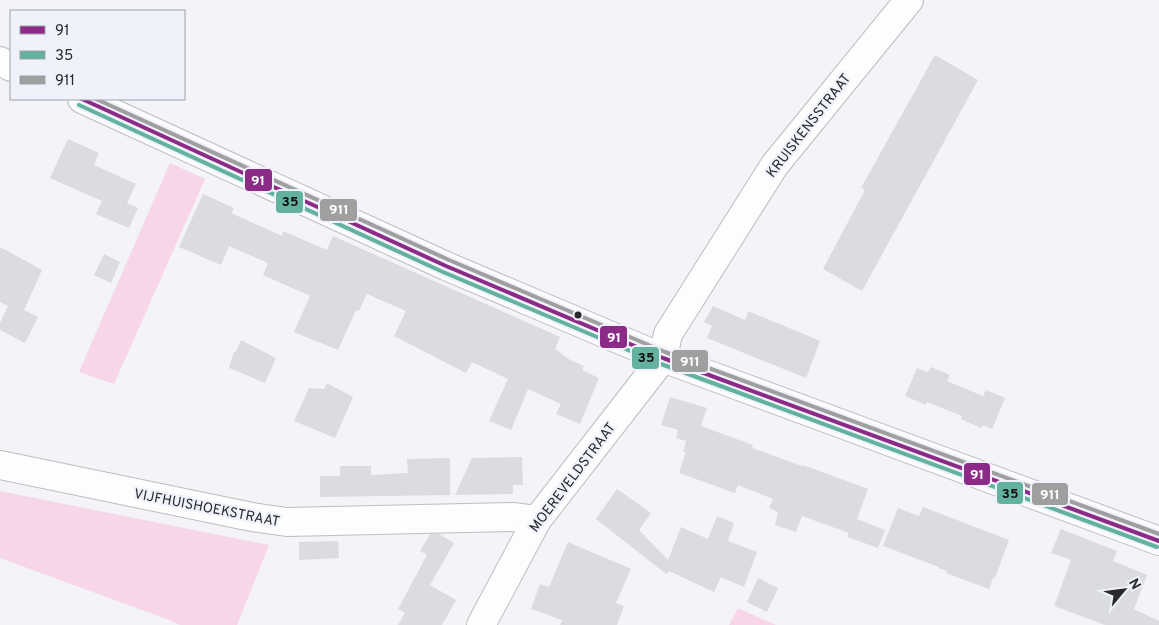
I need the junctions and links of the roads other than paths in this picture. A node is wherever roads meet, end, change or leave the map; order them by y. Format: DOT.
graph roads {
  1 [pos="909,0"];
  2 [pos="84,100"];
  3 [pos="666,346"];
  4 [pos="0,465"];
  5 [pos="537,520"];
  6 [pos="1159,541"];
  7 [pos="481,625"];
  1 -- 3 [label="street, KRUISKENSSTRAAT"];
  2 -- 3 [label="street"];
  3 -- 5 [label="street, MOEREVELDSTRAAT"];
  3 -- 6 [label="street"];
  4 -- 5 [label="street, VIJFHUISHOEKSTRAAT"];
  5 -- 7 [label="street, MOEREVELDSTRAAT"];
}
